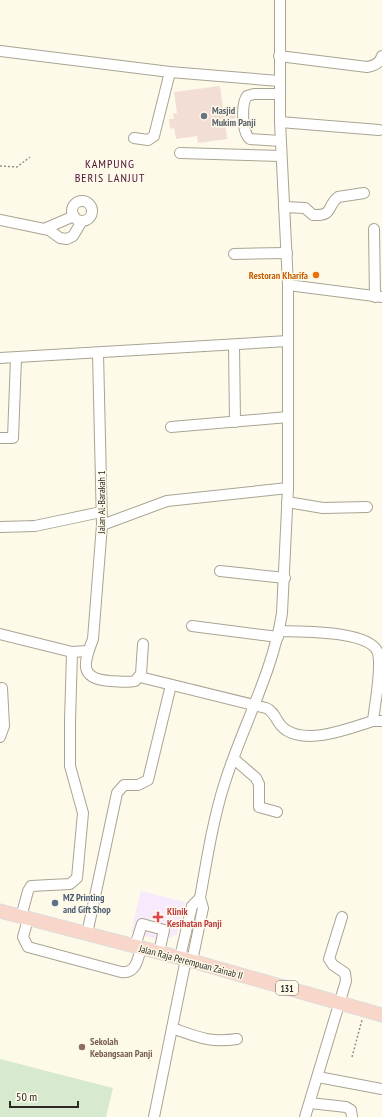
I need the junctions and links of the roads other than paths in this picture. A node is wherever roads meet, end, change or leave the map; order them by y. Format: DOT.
graph roads {
  1 [pos="280,0"];
  2 [pos="0,51"];
  3 [pos="280,56"];
  4 [pos="382,56"];
  5 [pos="170,72"];
  6 [pos="279,81"];
  7 [pos="279,94"];
  8 [pos="280,122"];
  9 [pos="379,130"];
  10 [pos="134,138"];
  11 [pos="280,141"];
  12 [pos="180,153"];
  13 [pos="281,156"];
  14 [pos="364,193"];
  15 [pos="284,207"];
  16 [pos="0,220"];
  17 [pos="44,229"];
  18 [pos="374,229"];
  19 [pos="287,253"];
  20 [pos="234,254"];
  21 [pos="288,285"];
  22 [pos="379,297"];
  23 [pos="288,341"];
  24 [pos="234,345"];
  25 [pos="98,353"];
  26 [pos="0,358"];
  27 [pos="16,358"];
  28 [pos="288,417"];
  29 [pos="235,422"];
  30 [pos="171,427"];
  31 [pos="0,438"];
  32 [pos="288,488"];
  33 [pos="287,502"];
  34 [pos="367,507"];
  35 [pos="102,512"];
  36 [pos="102,525"];
  37 [pos="0,527"];
  38 [pos="220,571"];
  39 [pos="285,578"];
  40 [pos="192,626"];
  41 [pos="0,634"];
  42 [pos="278,634"];
  43 [pos="143,644"];
  44 [pos="88,650"];
  45 [pos="72,652"];
  46 [pos="140,677"];
  47 [pos="171,685"];
  48 [pos="2,688"];
  49 [pos="255,705"];
  50 [pos="378,721"];
  51 [pos="0,737"];
  52 [pos="234,759"];
  53 [pos="277,812"];
  54 [pos="0,911"];
  55 [pos="24,918"];
  56 [pos="342,918"];
  57 [pos="87,934"];
  58 [pos="138,947"];
  59 [pos="159,952"];
  60 [pos="186,959"];
  61 [pos="338,1004"];
  62 [pos="382,1015"];
  63 [pos="172,1028"];
  64 [pos="237,1039"];
  65 [pos="318,1077"];
  66 [pos="382,1089"];
  67 [pos="310,1103"];
  68 [pos="154,1117"];
  69 [pos="305,1117"];
  70 [pos="352,1117"];
  1 -- 3 [label="street"];
  2 -- 5 [label="street"];
  3 -- 4 [label="street"];
  3 -- 6 [label="street"];
  5 -- 6 [label="street"];
  5 -- 10 [label="street"];
  6 -- 7 [label="street"];
  7 -- 8 [label="street"];
  7 -- 11 [label="street"];
  8 -- 9 [label="street"];
  8 -- 11 [label="street"];
  11 -- 13 [label="street"];
  12 -- 13 [label="street"];
  13 -- 15 [label="street"];
  14 -- 15 [label="street"];
  15 -- 19 [label="street"];
  16 -- 17 [label="street"];
  17 -- 17 [label="street"];
  18 -- 22 [label="street"];
  19 -- 20 [label="street"];
  19 -- 21 [label="street"];
  21 -- 22 [label="street"];
  21 -- 23 [label="street"];
  23 -- 24 [label="street"];
  23 -- 28 [label="street"];
  24 -- 25 [label="street"];
  24 -- 29 [label="street"];
  25 -- 27 [label="street"];
  25 -- 35 [label="street, Jalan Al-Barakah 1"];
  26 -- 27 [label="street"];
  27 -- 31 [label="street"];
  28 -- 29 [label="street"];
  28 -- 32 [label="street"];
  29 -- 30 [label="street"];
  32 -- 33 [label="street"];
  32 -- 36 [label="street"];
  33 -- 34 [label="street"];
  33 -- 39 [label="street"];
  35 -- 36 [label="street, Jalan Al-Barakah 1"];
  35 -- 37 [label="street"];
  36 -- 44 [label="street, Jalan Al-Barakah 1"];
  38 -- 39 [label="street"];
  39 -- 42 [label="street"];
  40 -- 42 [label="street"];
  41 -- 45 [label="street"];
  42 -- 49 [label="street"];
  42 -- 50 [label="street"];
  43 -- 46 [label="street"];
  44 -- 45 [label="street"];
  44 -- 46 [label="street, Jalan Al-Barakah 1"];
  45 -- 55 [label="street"];
  46 -- 47 [label="street"];
  47 -- 49 [label="street"];
  47 -- 57 [label="street"];
  48 -- 51 [label="street"];
  49 -- 50 [label="street"];
  49 -- 52 [label="street"];
  52 -- 53 [label="street"];
  52 -- 60 [label="street"];
  54 -- 55 [label="main road, Jalan Raja Perempuan Zainab II / 131"];
  55 -- 57 [label="main road, Jalan Raja Perempuan Zainab II / 131"];
  55 -- 58 [label="street"];
  56 -- 61 [label="street"];
  57 -- 58 [label="main road, Jalan Raja Perempuan Zainab II / 131"];
  58 -- 59 [label="main road, Jalan Raja Perempuan Zainab II / 131"];
  58 -- 59 [label="street"];
  59 -- 60 [label="main road, Jalan Raja Perempuan Zainab II / 131"];
  60 -- 61 [label="main road, Jalan Raja Perempuan Zainab II / 131"];
  60 -- 63 [label="street"];
  61 -- 62 [label="main road, Jalan Raja Perempuan Zainab II / 131"];
  61 -- 65 [label="street"];
  63 -- 64 [label="street"];
  63 -- 68 [label="street"];
  65 -- 66 [label="street"];
  65 -- 67 [label="street"];
  67 -- 69 [label="street"];
  67 -- 70 [label="street"];
}
